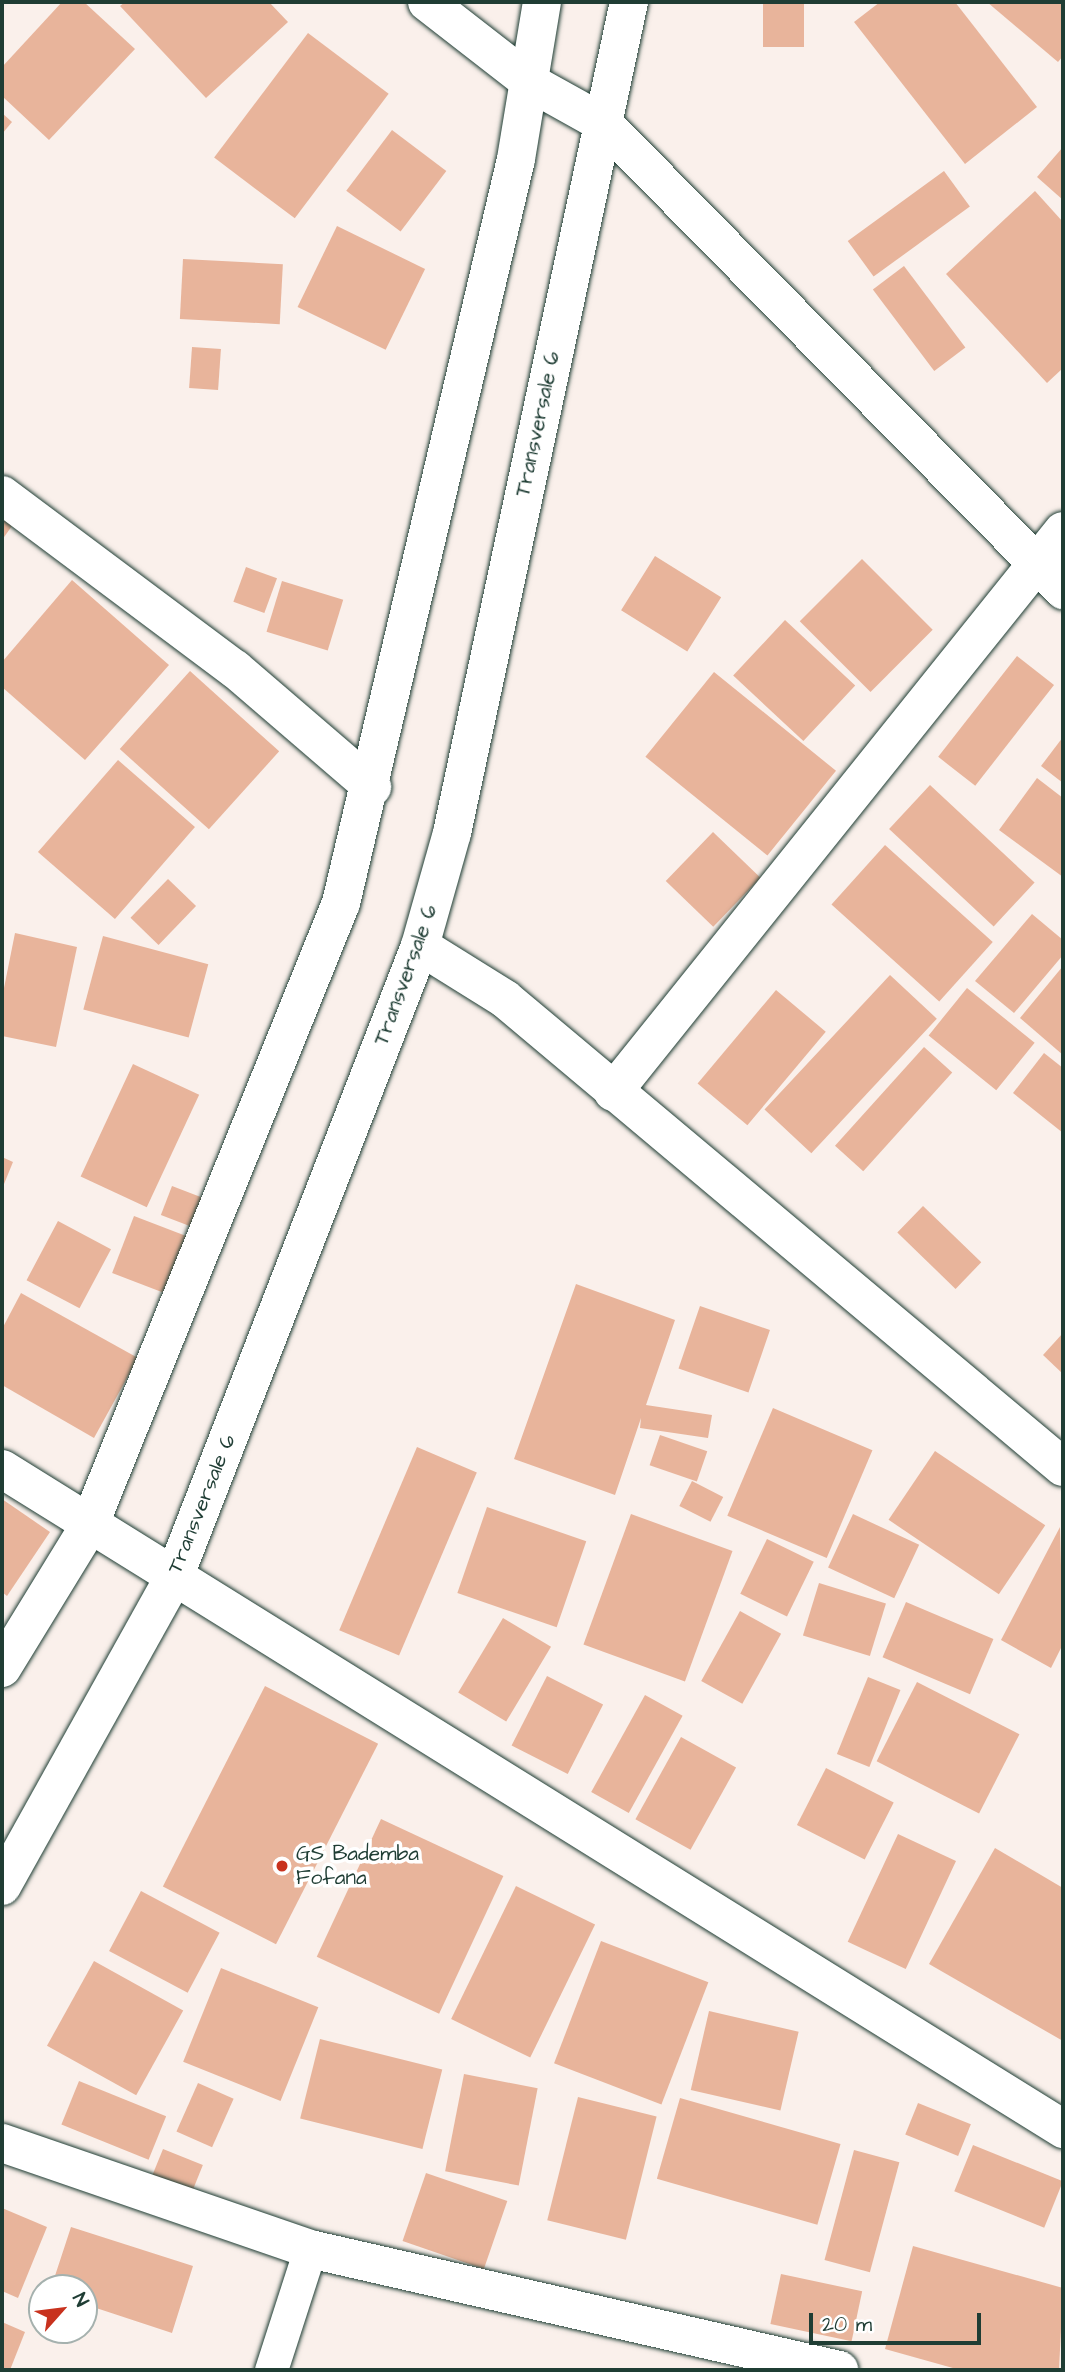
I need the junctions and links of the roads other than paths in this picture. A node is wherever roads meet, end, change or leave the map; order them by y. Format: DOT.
graph roads {
  1 [pos="427,2"];
  2 [pos="542,2"];
  3 [pos="629,2"];
  4 [pos="531,83"];
  5 [pos="603,123"];
  6 [pos="2,495"];
  7 [pos="1063,531"];
  8 [pos="1051,578"];
  9 [pos="372,787"];
  10 [pos="420,946"];
  11 [pos="613,1092"];
  12 [pos="1063,1467"];
  13 [pos="2,1469"];
  14 [pos="89,1526"];
  15 [pos="175,1575"];
  16 [pos="2,1668"];
  17 [pos="2,1886"];
  18 [pos="1063,2129"];
  19 [pos="2,2143"];
  20 [pos="310,2249"];
  21 [pos="271,2370"];
  22 [pos="839,2370"];
  1 -- 4 [label="street"];
  2 -- 4 [label="street"];
  3 -- 5 [label="street, Transversale 6"];
  4 -- 5 [label="street"];
  4 -- 9 [label="street"];
  5 -- 8 [label="street"];
  5 -- 10 [label="street, Transversale 6"];
  6 -- 9 [label="street"];
  7 -- 8 [label="street"];
  8 -- 11 [label="street"];
  9 -- 14 [label="street"];
  10 -- 11 [label="street"];
  10 -- 15 [label="street, Transversale 6"];
  11 -- 12 [label="street"];
  13 -- 14 [label="street"];
  14 -- 15 [label="street"];
  14 -- 16 [label="street"];
  15 -- 17 [label="street, Transversale 6"];
  15 -- 18 [label="street"];
  19 -- 20 [label="street"];
  20 -- 21 [label="lane"];
  20 -- 22 [label="street"];
}
